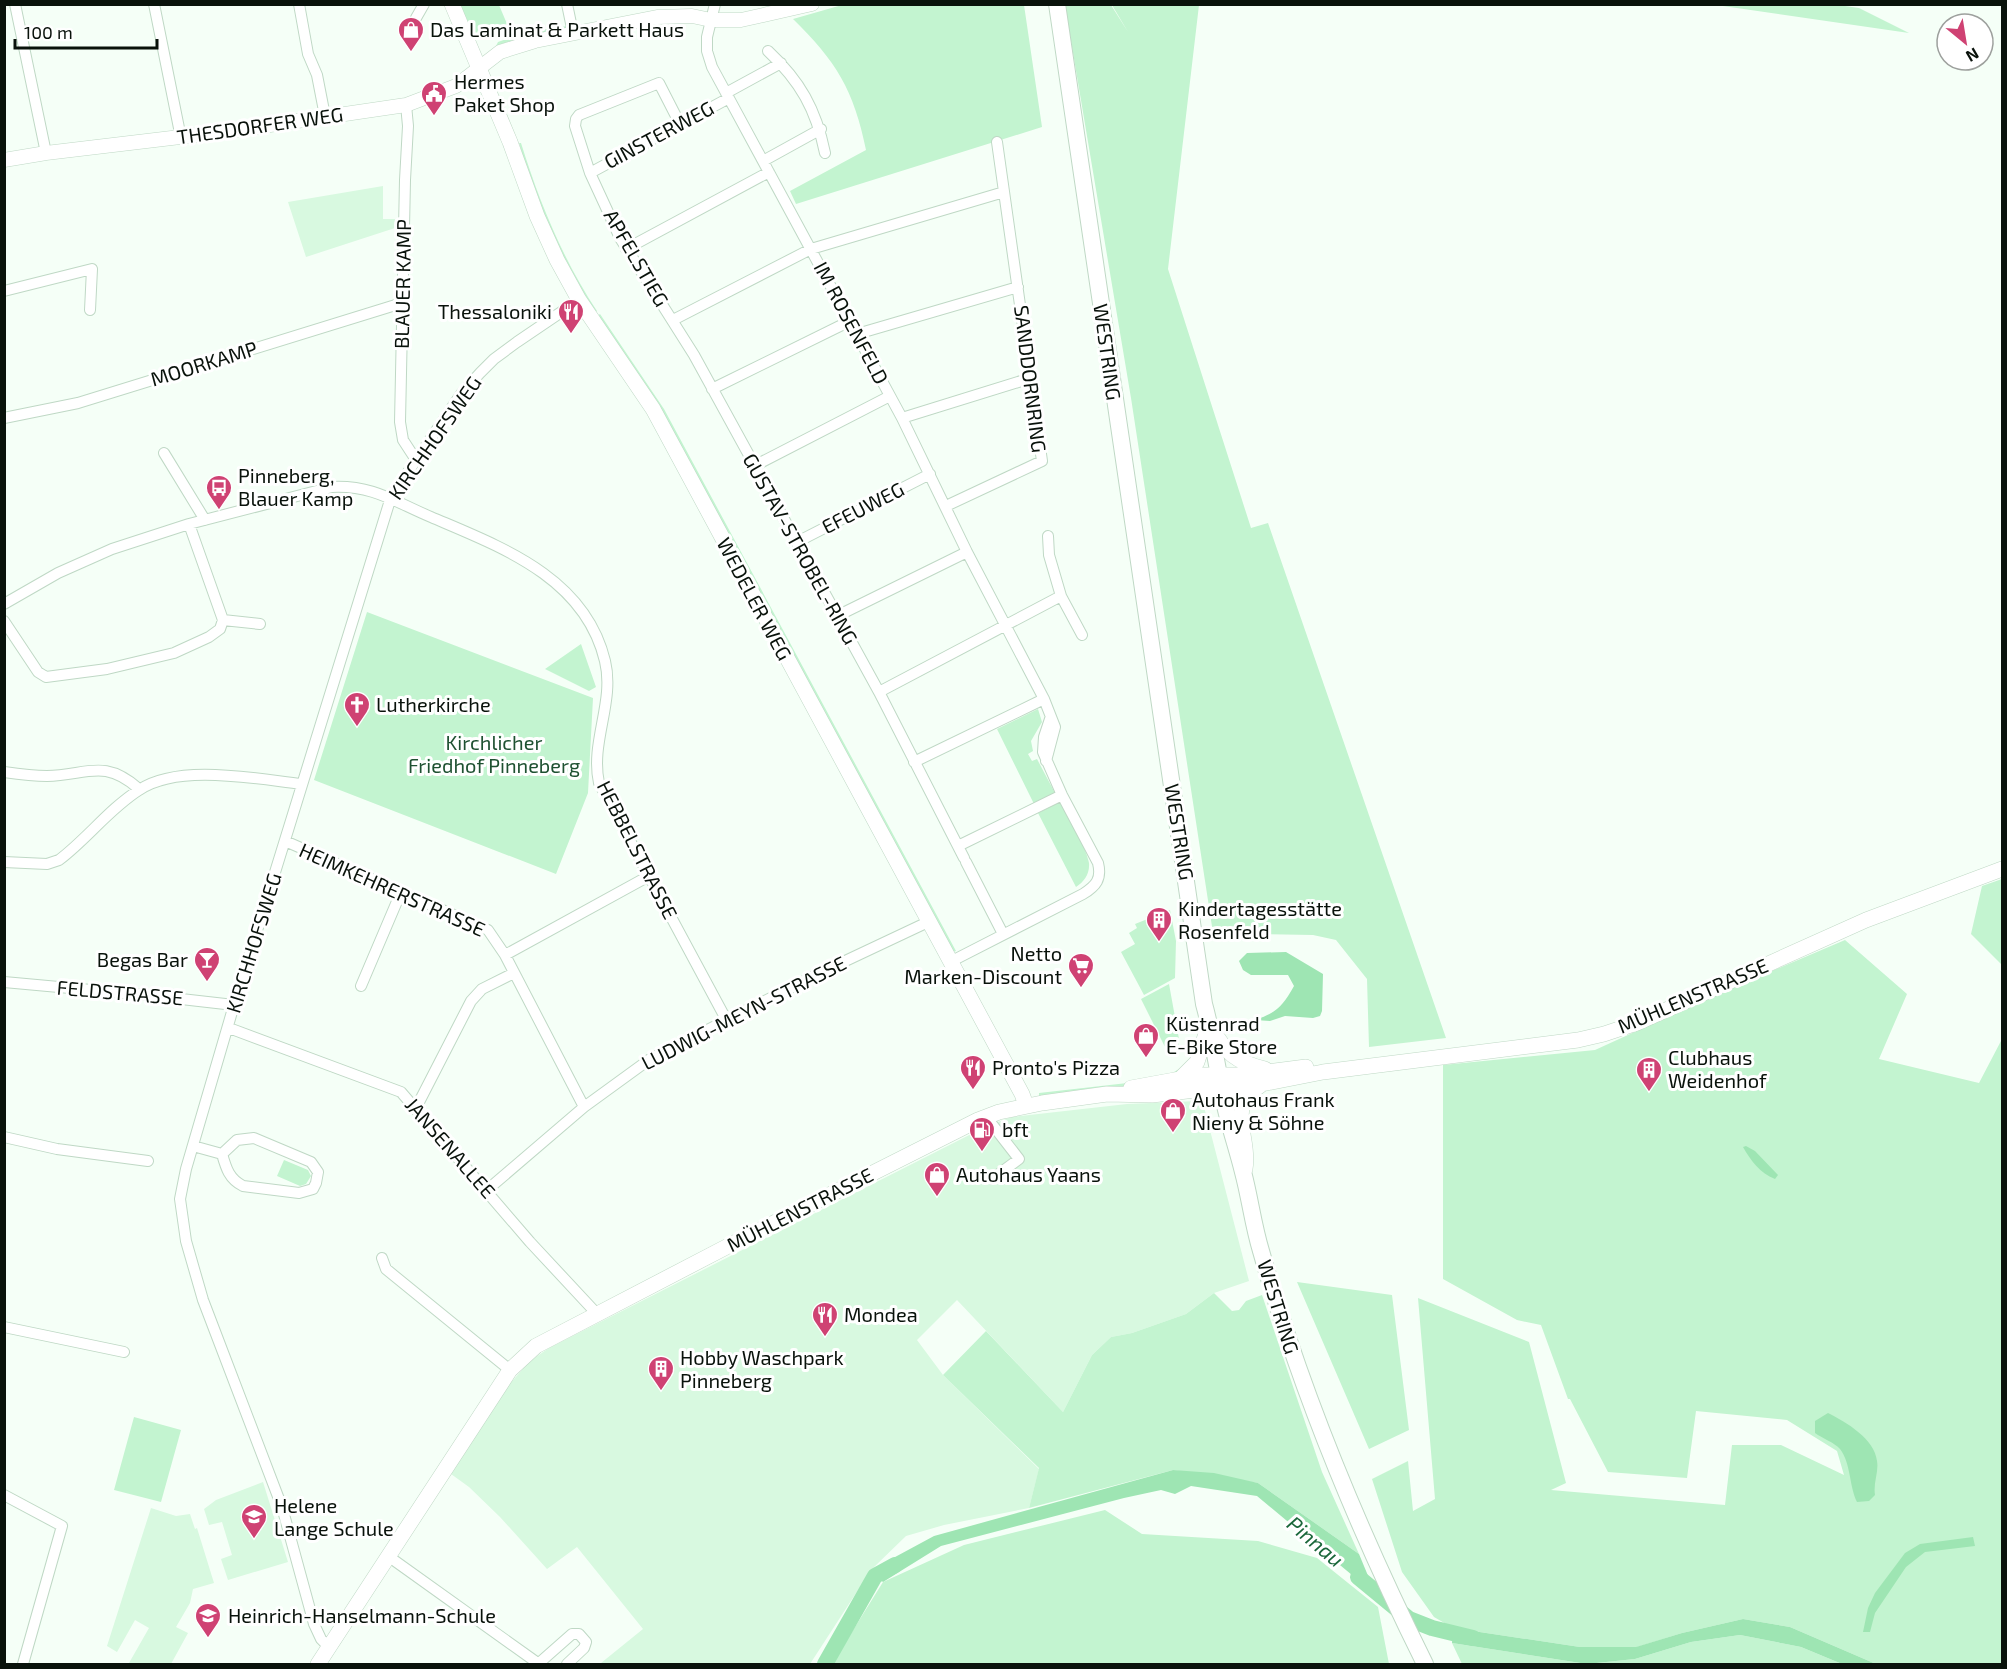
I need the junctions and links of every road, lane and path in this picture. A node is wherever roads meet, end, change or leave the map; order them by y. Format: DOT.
graph roads {
  1 [pos="15,4"];
  2 [pos="154,4"];
  3 [pos="299,4"];
  4 [pos="424,4"];
  5 [pos="452,4"];
  6 [pos="567,4"];
  7 [pos="715,4"];
  8 [pos="812,4"];
  9 [pos="1057,4"];
  10 [pos="656,11"];
  11 [pos="416,18"];
  12 [pos="711,20"];
  13 [pos="573,33"];
  14 [pos="768,51"];
  15 [pos="781,63"];
  16 [pos="479,68"];
  17 [pos="727,95"];
  18 [pos="406,105"];
  19 [pos="325,116"];
  20 [pos="680,124"];
  21 [pos="820,129"];
  22 [pos="181,138"];
  23 [pos="997,142"];
  24 [pos="46,153"];
  25 [pos="825,153"];
  26 [pos="4,160"];
  27 [pos="763,161"];
  28 [pos="590,172"];
  29 [pos="769,172"];
  30 [pos="1004,192"];
  31 [pos="626,249"];
  32 [pos="812,249"];
  33 [pos="1017,286"];
  34 [pos="4,291"];
  35 [pos="579,300"];
  36 [pos="402,303"];
  37 [pos="90,310"];
  38 [pos="673,320"];
  39 [pos="850,321"];
  40 [pos="857,334"];
  41 [pos="1031,378"];
  42 [pos="712,389"];
  43 [pos="890,396"];
  44 [pos="4,418"];
  45 [pos="902,418"];
  46 [pos="164,453"];
  47 [pos="416,460"];
  48 [pos="754,466"];
  49 [pos="930,474"];
  50 [pos="391,497"];
  51 [pos="945,506"];
  52 [pos="205,520"];
  53 [pos="189,524"];
  54 [pos="1048,536"];
  55 [pos="797,542"];
  56 [pos="967,552"];
  57 [pos="1061,596"];
  58 [pos="4,604"];
  59 [pos="837,616"];
  60 [pos="224,620"];
  61 [pos="4,621"];
  62 [pos="260,624"];
  63 [pos="1006,626"];
  64 [pos="1082,635"];
  65 [pos="879,692"];
  66 [pos="1044,699"];
  67 [pos="914,762"];
  68 [pos="4,772"];
  69 [pos="302,784"];
  70 [pos="139,789"];
  71 [pos="1062,795"];
  72 [pos="285,841"];
  73 [pos="958,846"];
  74 [pos="4,862"];
  75 [pos="2002,869"];
  76 [pos="649,876"];
  77 [pos="401,891"];
  78 [pos="928,922"];
  79 [pos="1003,934"];
  80 [pos="505,955"];
  81 [pos="950,962"];
  82 [pos="514,973"];
  83 [pos="4,982"];
  84 [pos="361,986"];
  85 [pos="234,1005"];
  86 [pos="726,1021"];
  87 [pos="1209,1024"];
  88 [pos="229,1028"];
  89 [pos="1267,1077"];
  90 [pos="1180,1079"];
  91 [pos="1220,1082"];
  92 [pos="1107,1094"];
  93 [pos="1026,1105"];
  94 [pos="584,1107"];
  95 [pos="416,1108"];
  96 [pos="991,1123"];
  97 [pos="4,1137"];
  98 [pos="193,1146"];
  99 [pos="222,1154"];
  100 [pos="148,1161"];
  101 [pos="1244,1174"];
  102 [pos="992,1179"];
  103 [pos="487,1190"];
  104 [pos="382,1258"];
  105 [pos="598,1314"];
  106 [pos="4,1327"];
  107 [pos="124,1352"];
  108 [pos="510,1370"];
  109 [pos="4,1495"];
  110 [pos="388,1556"];
  111 [pos="329,1647"];
  112 [pos="538,1664"];
  113 [pos="23,1665"];
  114 [pos="318,1665"];
  115 [pos="567,1665"];
  116 [pos="1425,1665"];
  1 -- 24 [label="street"];
  2 -- 22 [label="street"];
  3 -- 19 [label="street"];
  4 -- 11 [label="street"];
  5 -- 16 [label="main road"];
  6 -- 13 [label="street"];
  7 -- 12 [label="street, IM ROSENFELD"];
  8 -- 12 [label="street, THESDORFER WEG"];
  9 -- 87 [label="main road, WESTRING"];
  10 -- 12 [label="street, THESDORFER WEG"];
  10 -- 13 [label="street, THESDORFER WEG"];
  12 -- 17 [label="street, IM ROSENFELD"];
  13 -- 16 [label="street, THESDORFER WEG"];
  14 -- 15 [label="street"];
  15 -- 17 [label="street, GINSTERWEG"];
  15 -- 21 [label="street"];
  16 -- 18 [label="street, THESDORFER WEG"];
  16 -- 35 [label="main road, WEDELER WEG"];
  17 -- 20 [label="street, GINSTERWEG"];
  17 -- 27 [label="street, IM ROSENFELD"];
  18 -- 19 [label="street, THESDORFER WEG"];
  18 -- 36 [label="street, BLAUER KAMP"];
  19 -- 22 [label="street, THESDORFER WEG"];
  20 -- 28 [label="street, GINSTERWEG"];
  20 -- 28 [label="street, APFELSTIEG"];
  21 -- 25 [label="street"];
  21 -- 27 [label="street"];
  22 -- 24 [label="street, THESDORFER WEG"];
  23 -- 30 [label="street, SANDDORNRING"];
  24 -- 26 [label="street, THESDORFER WEG"];
  27 -- 29 [label="street, IM ROSENFELD"];
  28 -- 31 [label="street, APFELSTIEG"];
  29 -- 31 [label="street"];
  29 -- 32 [label="street, IM ROSENFELD"];
  30 -- 32 [label="street"];
  30 -- 33 [label="street, SANDDORNRING"];
  31 -- 38 [label="street, APFELSTIEG"];
  32 -- 38 [label="street"];
  32 -- 39 [label="street, IM ROSENFELD"];
  33 -- 40 [label="street"];
  33 -- 41 [label="street, SANDDORNRING"];
  34 -- 37 [label="street"];
  35 -- 47 [label="street, KIRCHHOFSWEG"];
  35 -- 78 [label="main road, WEDELER WEG"];
  36 -- 44 [label="street, MOORKAMP"];
  36 -- 47 [label="street, BLAUER KAMP"];
  38 -- 42 [label="street, APFELSTIEG"];
  39 -- 40 [label="street, IM ROSENFELD"];
  39 -- 42 [label="street"];
  40 -- 43 [label="street, IM ROSENFELD"];
  41 -- 45 [label="street"];
  41 -- 51 [label="street, SANDDORNRING"];
  42 -- 48 [label="street, GUSTAV-STROBEL-RING"];
  43 -- 45 [label="street, IM ROSENFELD"];
  43 -- 48 [label="street"];
  45 -- 49 [label="street, IM ROSENFELD"];
  46 -- 52 [label="street"];
  47 -- 50 [label="street, KIRCHHOFSWEG"];
  48 -- 55 [label="street, GUSTAV-STROBEL-RING"];
  49 -- 51 [label="street, IM ROSENFELD"];
  49 -- 55 [label="street, EFEUWEG"];
  50 -- 52 [label="street, HEBBELSTRASSE"];
  50 -- 69 [label="street, KIRCHHOFSWEG"];
  50 -- 76 [label="street, HEBBELSTRASSE"];
  51 -- 56 [label="street, IM ROSENFELD"];
  52 -- 53 [label="street, HEBBELSTRASSE"];
  53 -- 58 [label="street, HEBBELSTRASSE"];
  53 -- 60 [label="street"];
  54 -- 57 [label="street"];
  55 -- 59 [label="street, GUSTAV-STROBEL-RING"];
  56 -- 59 [label="street"];
  56 -- 63 [label="street, IM ROSENFELD"];
  57 -- 63 [label="street"];
  57 -- 64 [label="street"];
  59 -- 65 [label="street, GUSTAV-STROBEL-RING"];
  60 -- 61 [label="street"];
  60 -- 62 [label="street"];
  63 -- 65 [label="street"];
  63 -- 66 [label="street, IM ROSENFELD"];
  65 -- 67 [label="street, GUSTAV-STROBEL-RING"];
  66 -- 67 [label="street"];
  66 -- 71 [label="street, IM ROSENFELD"];
  67 -- 73 [label="street, GUSTAV-STROBEL-RING"];
  68 -- 70 [label="street"];
  69 -- 70 [label="street"];
  69 -- 72 [label="street, KIRCHHOFSWEG"];
  70 -- 74 [label="street"];
  71 -- 73 [label="street"];
  71 -- 79 [label="street, IM ROSENFELD"];
  72 -- 77 [label="street, HEIMKEHRERSTRASSE"];
  72 -- 85 [label="street, KIRCHHOFSWEG"];
  73 -- 79 [label="street, GUSTAV-STROBEL-RING"];
  75 -- 89 [label="main road, MÜHLENSTRASSE"];
  76 -- 80 [label="street"];
  76 -- 86 [label="street, HEBBELSTRASSE"];
  77 -- 80 [label="street, HEIMKEHRERSTRASSE"];
  77 -- 84 [label="street"];
  78 -- 81 [label="main road, WEDELER WEG"];
  78 -- 86 [label="street, LUDWIG-MEYN-STRASSE"];
  79 -- 81 [label="street, IM ROSENFELD"];
  80 -- 82 [label="street, HEIMKEHRERSTRASSE"];
  81 -- 93 [label="main road, WEDELER WEG"];
  82 -- 94 [label="street, HEIMKEHRERSTRASSE"];
  82 -- 95 [label="street"];
  83 -- 85 [label="street, FELDSTRASSE"];
  85 -- 88 [label="street, KIRCHHOFSWEG"];
  86 -- 94 [label="street, LUDWIG-MEYN-STRASSE"];
  87 -- 89 [label="main road"];
  87 -- 90 [label="main road"];
  87 -- 91 [label="main road, WESTRING"];
  88 -- 95 [label="street, JANSENALLEE"];
  88 -- 98 [label="street, KIRCHHOFSWEG"];
  89 -- 91 [label="main road, MÜHLENSTRASSE"];
  89 -- 101 [label="main road"];
  90 -- 91 [label="main road, MÜHLENSTRASSE"];
  90 -- 92 [label="main road, MÜHLENSTRASSE"];
  91 -- 92 [label="main road, MÜHLENSTRASSE"];
  91 -- 101 [label="main road, WESTRING"];
  92 -- 93 [label="main road, MÜHLENSTRASSE"];
  93 -- 105 [label="main road, MÜHLENSTRASSE"];
  94 -- 103 [label="street, LUDWIG-MEYN-STRASSE"];
  95 -- 103 [label="street, JANSENALLEE"];
  96 -- 102 [label="street"];
  97 -- 100 [label="street"];
  98 -- 99 [label="street"];
  98 -- 111 [label="street, KIRCHHOFSWEG"];
  99 -- 99 [label="street"];
  101 -- 116 [label="main road, WESTRING"];
  103 -- 105 [label="street, JANSENALLEE"];
  104 -- 108 [label="street"];
  105 -- 108 [label="main road, MÜHLENSTRASSE"];
  106 -- 107 [label="street"];
  108 -- 110 [label="main road, MÜHLENSTRASSE"];
  109 -- 113 [label="street"];
  110 -- 111 [label="main road, MÜHLENSTRASSE"];
  110 -- 112 [label="street"];
  111 -- 114 [label="main road, MÜHLENSTRASSE"];
  112 -- 115 [label="street"];
}
